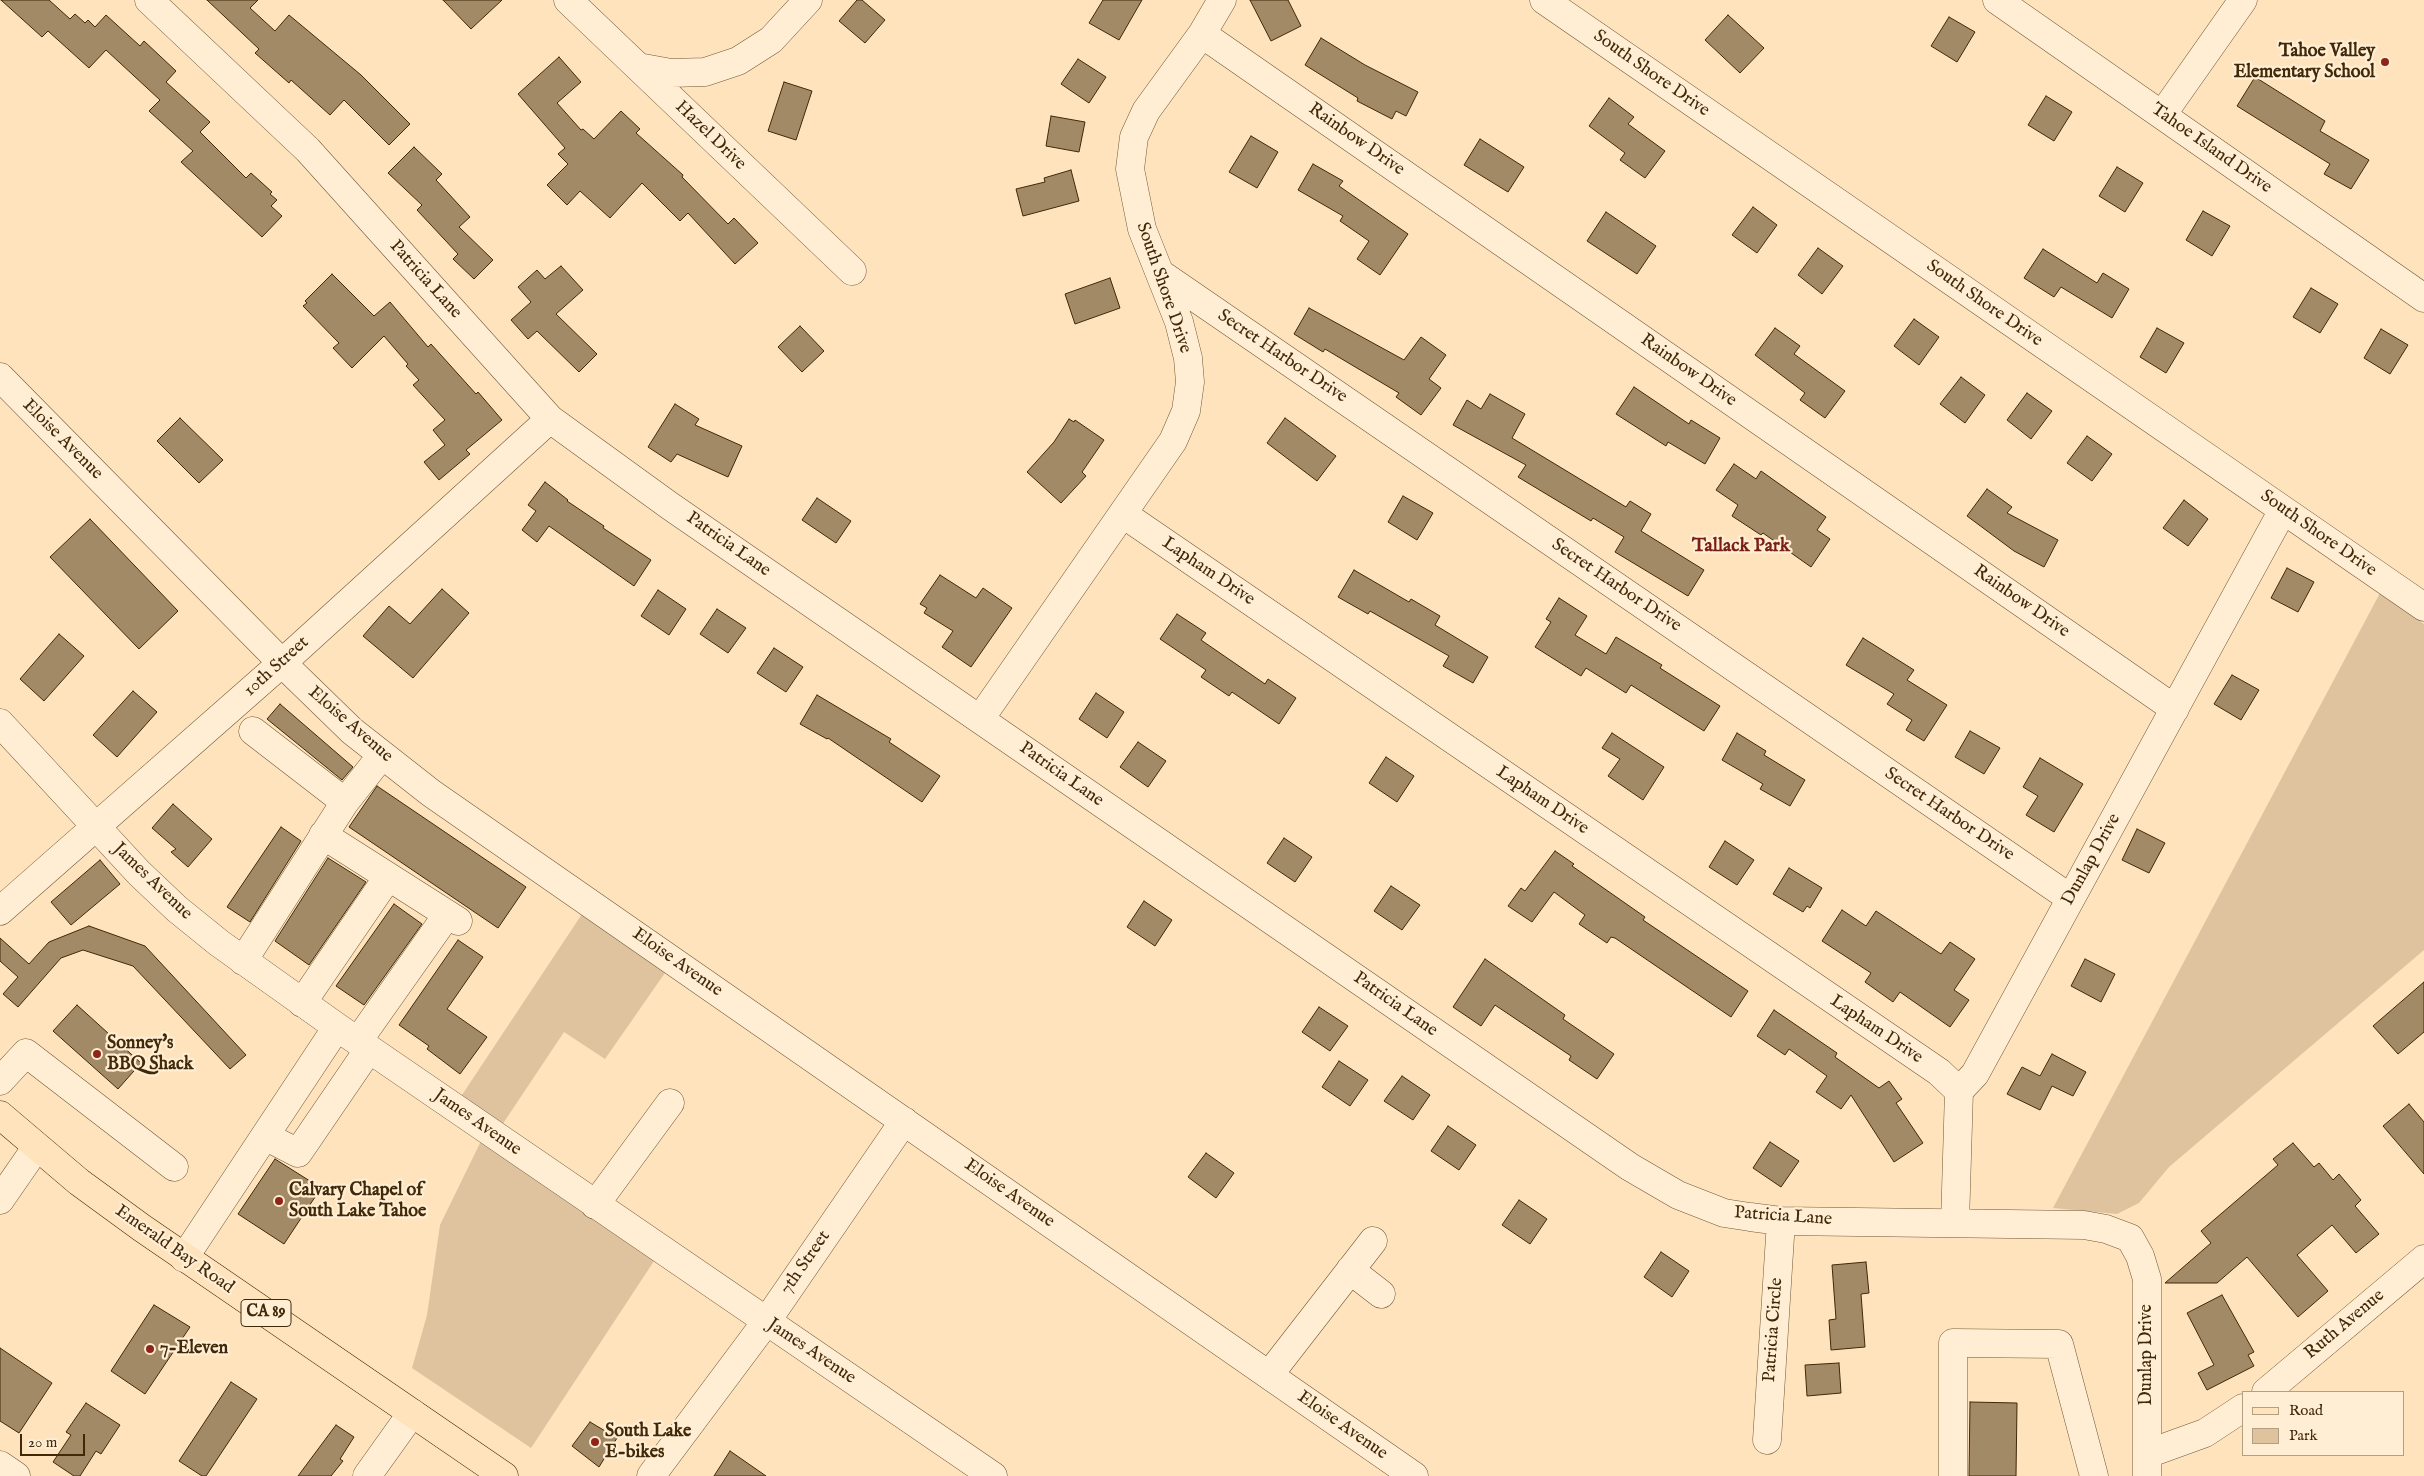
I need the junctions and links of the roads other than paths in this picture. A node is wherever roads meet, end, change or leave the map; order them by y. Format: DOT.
graph roads {
  1 [pos="149,0"];
  2 [pos="568,0"];
  3 [pos="808,0"];
  4 [pos="1222,0"];
  5 [pos="1544,0"];
  6 [pos="1997,0"];
  7 [pos="2242,0"];
  8 [pos="1202,34"];
  9 [pos="638,67"];
  10 [pos="2162,115"];
  11 [pos="852,271"];
  12 [pos="1160,274"];
  13 [pos="2424,298"];
  14 [pos="0,377"];
  15 [pos="550,419"];
  16 [pos="2283,510"];
  17 [pos="1123,514"];
  18 [pos="2424,607"];
  19 [pos="282,663"];
  20 [pos="2175,709"];
  21 [pos="980,719"];
  22 [pos="0,723"];
  23 [pos="253,732"];
  24 [pos="382,754"];
  25 [pos="345,802"];
  26 [pos="97,825"];
  27 [pos="324,836"];
  28 [pos="388,877"];
  29 [pos="2070,898"];
  30 [pos="0,911"];
  31 [pos="242,961"];
  32 [pos="302,1003"];
  33 [pos="355,1039"];
  34 [pos="0,1081"];
  35 [pos="1959,1091"];
  36 [pos="670,1103"];
  37 [pos="0,1115"];
  38 [pos="904,1121"];
  39 [pos="265,1136"];
  40 [pos="36,1148"];
  41 [pos="174,1167"];
  42 [pos="0,1200"];
  43 [pos="595,1205"];
  44 [pos="1781,1221"];
  45 [pos="1955,1223"];
  46 [pos="2130,1238"];
  47 [pos="1373,1242"];
  48 [pos="184,1258"];
  49 [pos="2424,1259"];
  50 [pos="1350,1270"];
  51 [pos="1381,1294"];
  52 [pos="766,1322"];
  53 [pos="1269,1375"];
  54 [pos="2267,1391"];
  55 [pos="2242,1409"];
  56 [pos="412,1413"];
  57 [pos="1767,1440"];
  58 [pos="0,1465"];
  59 [pos="2147,1465"];
  60 [pos="16,1476"];
  61 [pos="367,1476"];
  62 [pos="504,1476"];
  63 [pos="651,1476"];
  64 [pos="993,1476"];
  65 [pos="1414,1476"];
  66 [pos="1953,1476"];
  67 [pos="2094,1476"];
  1 -- 15 [label="street, Patricia Lane"];
  2 -- 9 [label="street, Hazel Drive"];
  3 -- 9 [label="street"];
  4 -- 8 [label="street, South Shore Drive"];
  5 -- 16 [label="street, South Shore Drive"];
  6 -- 10 [label="street, Tahoe Island Drive"];
  7 -- 10 [label="street"];
  8 -- 12 [label="street, South Shore Drive"];
  8 -- 20 [label="street, Rainbow Drive"];
  9 -- 11 [label="street, Hazel Drive"];
  10 -- 13 [label="street, Tahoe Island Drive"];
  12 -- 17 [label="street, South Shore Drive"];
  12 -- 29 [label="street, Secret Harbor Drive"];
  14 -- 19 [label="street, Eloise Avenue"];
  15 -- 19 [label="street, 10th Street"];
  15 -- 21 [label="street, Patricia Lane"];
  16 -- 18 [label="street, South Shore Drive"];
  16 -- 20 [label="street, Dunlap Drive"];
  17 -- 21 [label="street, South Shore Drive"];
  17 -- 35 [label="street, Lapham Drive"];
  19 -- 24 [label="street, Eloise Avenue"];
  19 -- 26 [label="street, 10th Street"];
  20 -- 29 [label="street, Dunlap Drive"];
  21 -- 44 [label="street, Patricia Lane"];
  22 -- 26 [label="street, James Avenue"];
  23 -- 25 [label="street"];
  24 -- 25 [label="street"];
  24 -- 38 [label="street, Eloise Avenue"];
  25 -- 27 [label="street"];
  26 -- 30 [label="street, 10th Street"];
  26 -- 31 [label="street, James Avenue"];
  27 -- 28 [label="street"];
  27 -- 31 [label="street"];
  28 -- 32 [label="street"];
  28 -- 33 [label="street"];
  29 -- 35 [label="street, Dunlap Drive"];
  31 -- 32 [label="street, James Avenue"];
  32 -- 33 [label="street, James Avenue"];
  33 -- 39 [label="street"];
  33 -- 39 [label="street"];
  33 -- 43 [label="street, James Avenue"];
  34 -- 41 [label="street"];
  35 -- 45 [label="street"];
  36 -- 43 [label="street"];
  37 -- 40 [label="main road, Emerald Bay Road / CA 89"];
  38 -- 52 [label="street, 7th Street"];
  38 -- 53 [label="street, Eloise Avenue"];
  39 -- 48 [label="street"];
  40 -- 42 [label="street"];
  40 -- 48 [label="main road, Emerald Bay Road / CA 89"];
  43 -- 52 [label="street, James Avenue"];
  44 -- 45 [label="street, Patricia Lane"];
  44 -- 57 [label="street, Patricia Circle"];
  45 -- 46 [label="street, Patricia Lane"];
  46 -- 59 [label="street, Dunlap Drive"];
  47 -- 50 [label="street"];
  48 -- 56 [label="main road, Emerald Bay Road / CA 89"];
  49 -- 54 [label="street, Ruth Avenue"];
  50 -- 51 [label="street"];
  50 -- 53 [label="street"];
  52 -- 63 [label="street, 7th Street"];
  52 -- 64 [label="street, James Avenue"];
  53 -- 65 [label="street, Eloise Avenue"];
  55 -- 59 [label="street"];
  56 -- 61 [label="street"];
  56 -- 62 [label="main road, Emerald Bay Road / CA 89"];
  58 -- 60 [label="street"];
  66 -- 67 [label="street"];
}
